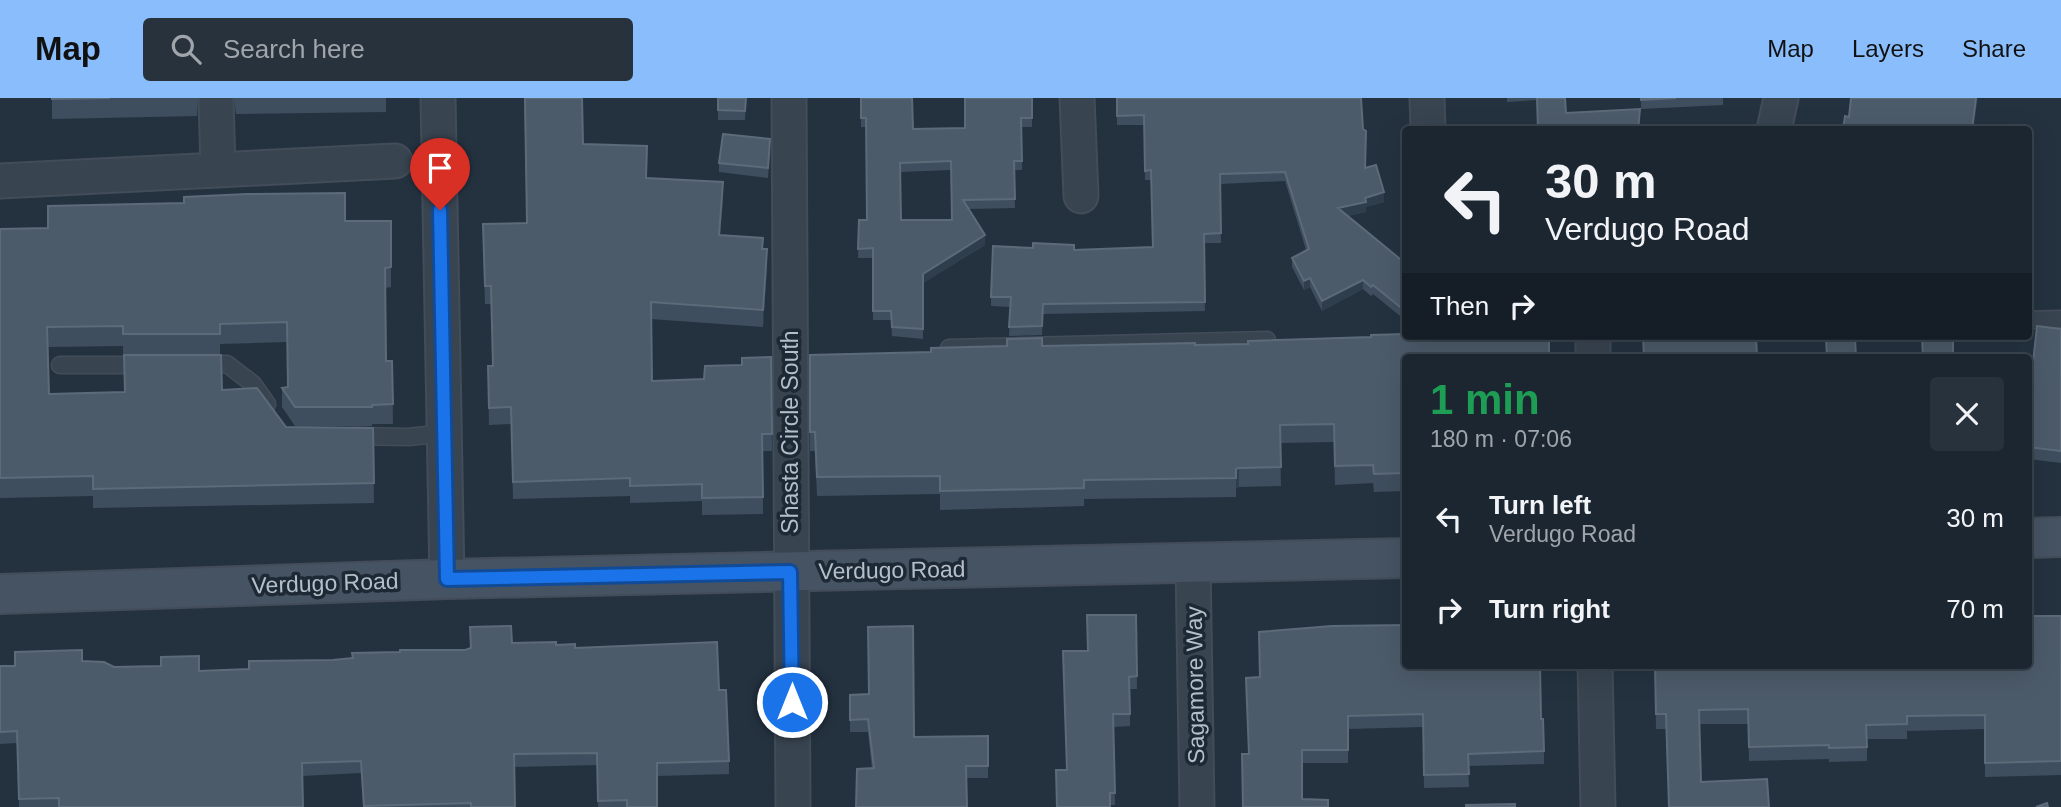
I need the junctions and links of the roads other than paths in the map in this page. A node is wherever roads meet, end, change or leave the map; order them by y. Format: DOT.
graph roads {
  1 [pos="216,98"];
  2 [pos="438,98"];
  3 [pos="789,98"];
  4 [pos="1077,98"];
  5 [pos="1427,98"];
  6 [pos="1781,98"];
  7 [pos="1428,126"];
  8 [pos="1775,126"];
  9 [pos="395,161"];
  10 [pos="218,170"];
  11 [pos="0,181"];
  12 [pos="1081,196"];
  13 [pos="2061,318"];
  14 [pos="2032,320"];
  15 [pos="1278,340"];
  16 [pos="949,348"];
  17 [pos="185,364"];
  18 [pos="60,365"];
  19 [pos="157,365"];
  20 [pos="278,419"];
  21 [pos="445,433"];
  22 [pos="334,436"];
  23 [pos="2061,537"];
  24 [pos="2032,538"];
  25 [pos="1402,558"];
  26 [pos="1193,564"];
  27 [pos="790,572"];
  28 [pos="447,579"];
  29 [pos="0,594"];
  30 [pos="1595,669"];
  31 [pos="793,807"];
  32 [pos="1197,807"];
  33 [pos="1598,807"];
  1 -- 10 [label="street"];
  2 -- 21 [label="street"];
  3 -- 27 [label="street, Shasta Circle South"];
  4 -- 12 [label="street"];
  5 -- 7 [label="street"];
  6 -- 8 [label="street"];
  9 -- 10 [label="street"];
  10 -- 11 [label="street"];
  13 -- 14 [label="lane"];
  15 -- 16 [label="lane"];
  17 -- 20 [label="lane"];
  18 -- 19 [label="lane"];
  21 -- 22 [label="lane"];
  21 -- 28 [label="street"];
  23 -- 24 [label="main road"];
  25 -- 26 [label="main road, Verdugo Road"];
  26 -- 27 [label="main road, Verdugo Road"];
  26 -- 32 [label="street, Sagamore Way"];
  27 -- 28 [label="main road, Verdugo Road"];
  27 -- 31 [label="street, Shasta Circle South"];
  28 -- 29 [label="main road, Verdugo Road"];
  30 -- 33 [label="street"];
}
